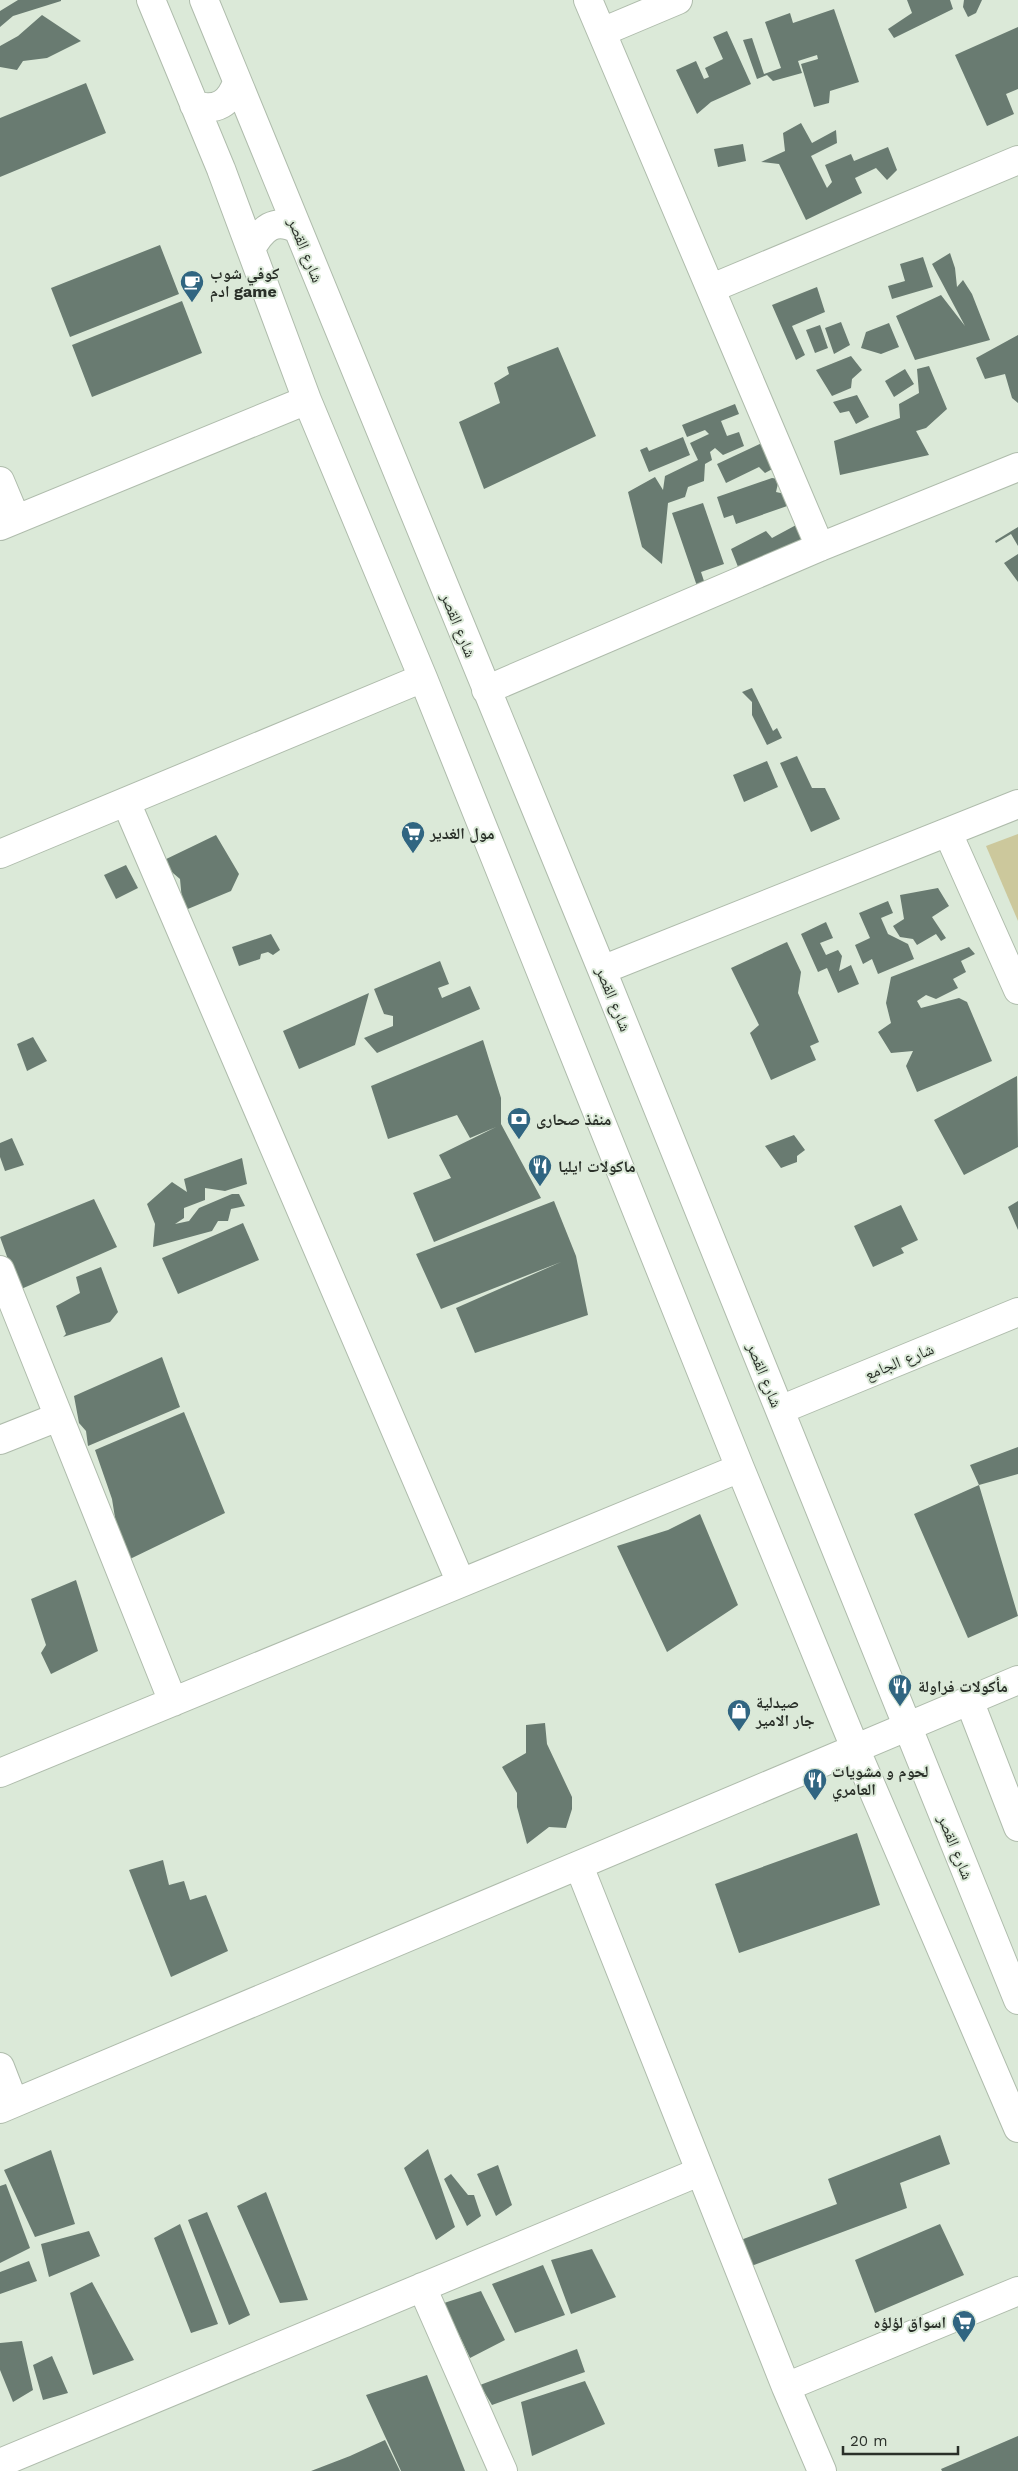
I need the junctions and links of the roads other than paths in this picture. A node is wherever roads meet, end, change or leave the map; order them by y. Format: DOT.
graph roads {
  1 [pos="151,0"];
  2 [pos="204,0"];
  3 [pos="588,0"];
  4 [pos="678,0"];
  5 [pos="602,32"];
  6 [pos="237,82"];
  7 [pos="194,105"];
  8 [pos="1018,160"];
  9 [pos="297,229"];
  10 [pos="250,249"];
  11 [pos="712,288"];
  12 [pos="307,400"];
  13 [pos="1018,467"];
  14 [pos="0,481"];
  15 [pos="8,522"];
  16 [pos="820,547"];
  17 [pos="423,678"];
  18 [pos="486,690"];
  19 [pos="126,802"];
  20 [pos="1018,804"];
  21 [pos="948,833"];
  22 [pos="0,854"];
  23 [pos="602,970"];
  24 [pos="1018,990"];
  25 [pos="0,1270"];
  26 [pos="1018,1312"];
  27 [pos="780,1410"];
  28 [pos="58,1417"];
  29 [pos="0,1440"];
  30 [pos="740,1468"];
  31 [pos="461,1584"];
  32 [pos="1018,1680"];
  33 [pos="969,1700"];
  34 [pos="173,1702"];
  35 [pos="907,1725"];
  36 [pos="856,1748"];
  37 [pos="0,1773"];
  38 [pos="1018,1827"];
  39 [pos="579,1866"];
  40 [pos="1018,2000"];
  41 [pos="0,2067"];
  42 [pos="7,2106"];
  43 [pos="1018,2128"];
  44 [pos="699,2172"];
  45 [pos="422,2287"];
  46 [pos="1018,2292"];
  47 [pos="786,2387"];
  48 [pos="0,2463"];
  49 [pos="503,2471"];
  50 [pos="822,2471"];
  1 -- 7 [label="street"];
  2 -- 6 [label="street, شارع القصر"];
  3 -- 5 [label="street"];
  4 -- 5 [label="street"];
  5 -- 11 [label="street"];
  6 -- 7 [label="street"];
  6 -- 9 [label="street, شارع القصر"];
  7 -- 10 [label="street"];
  8 -- 11 [label="street"];
  9 -- 10 [label="street"];
  9 -- 18 [label="street, شارع القصر"];
  10 -- 12 [label="street"];
  11 -- 16 [label="street"];
  12 -- 15 [label="street"];
  12 -- 17 [label="street"];
  13 -- 16 [label="street"];
  14 -- 15 [label="street"];
  16 -- 18 [label="street"];
  17 -- 19 [label="street"];
  17 -- 30 [label="street"];
  18 -- 23 [label="street, شارع القصر"];
  19 -- 22 [label="street"];
  19 -- 31 [label="street"];
  20 -- 21 [label="street"];
  21 -- 23 [label="street"];
  21 -- 24 [label="street"];
  23 -- 27 [label="street, شارع القصر"];
  25 -- 28 [label="street"];
  26 -- 27 [label="street, شارع الجامع"];
  27 -- 35 [label="street, شارع القصر"];
  28 -- 29 [label="street"];
  28 -- 34 [label="street"];
  30 -- 31 [label="street"];
  30 -- 36 [label="street"];
  31 -- 34 [label="street"];
  32 -- 33 [label="street"];
  33 -- 35 [label="street"];
  33 -- 38 [label="street"];
  34 -- 37 [label="street"];
  35 -- 36 [label="street"];
  35 -- 40 [label="street, شارع القصر"];
  36 -- 39 [label="street"];
  36 -- 43 [label="street"];
  39 -- 42 [label="street"];
  39 -- 44 [label="street"];
  41 -- 42 [label="street"];
  44 -- 45 [label="street"];
  44 -- 47 [label="street"];
  45 -- 48 [label="street"];
  45 -- 49 [label="street"];
  46 -- 47 [label="street"];
  47 -- 50 [label="street"];
}
